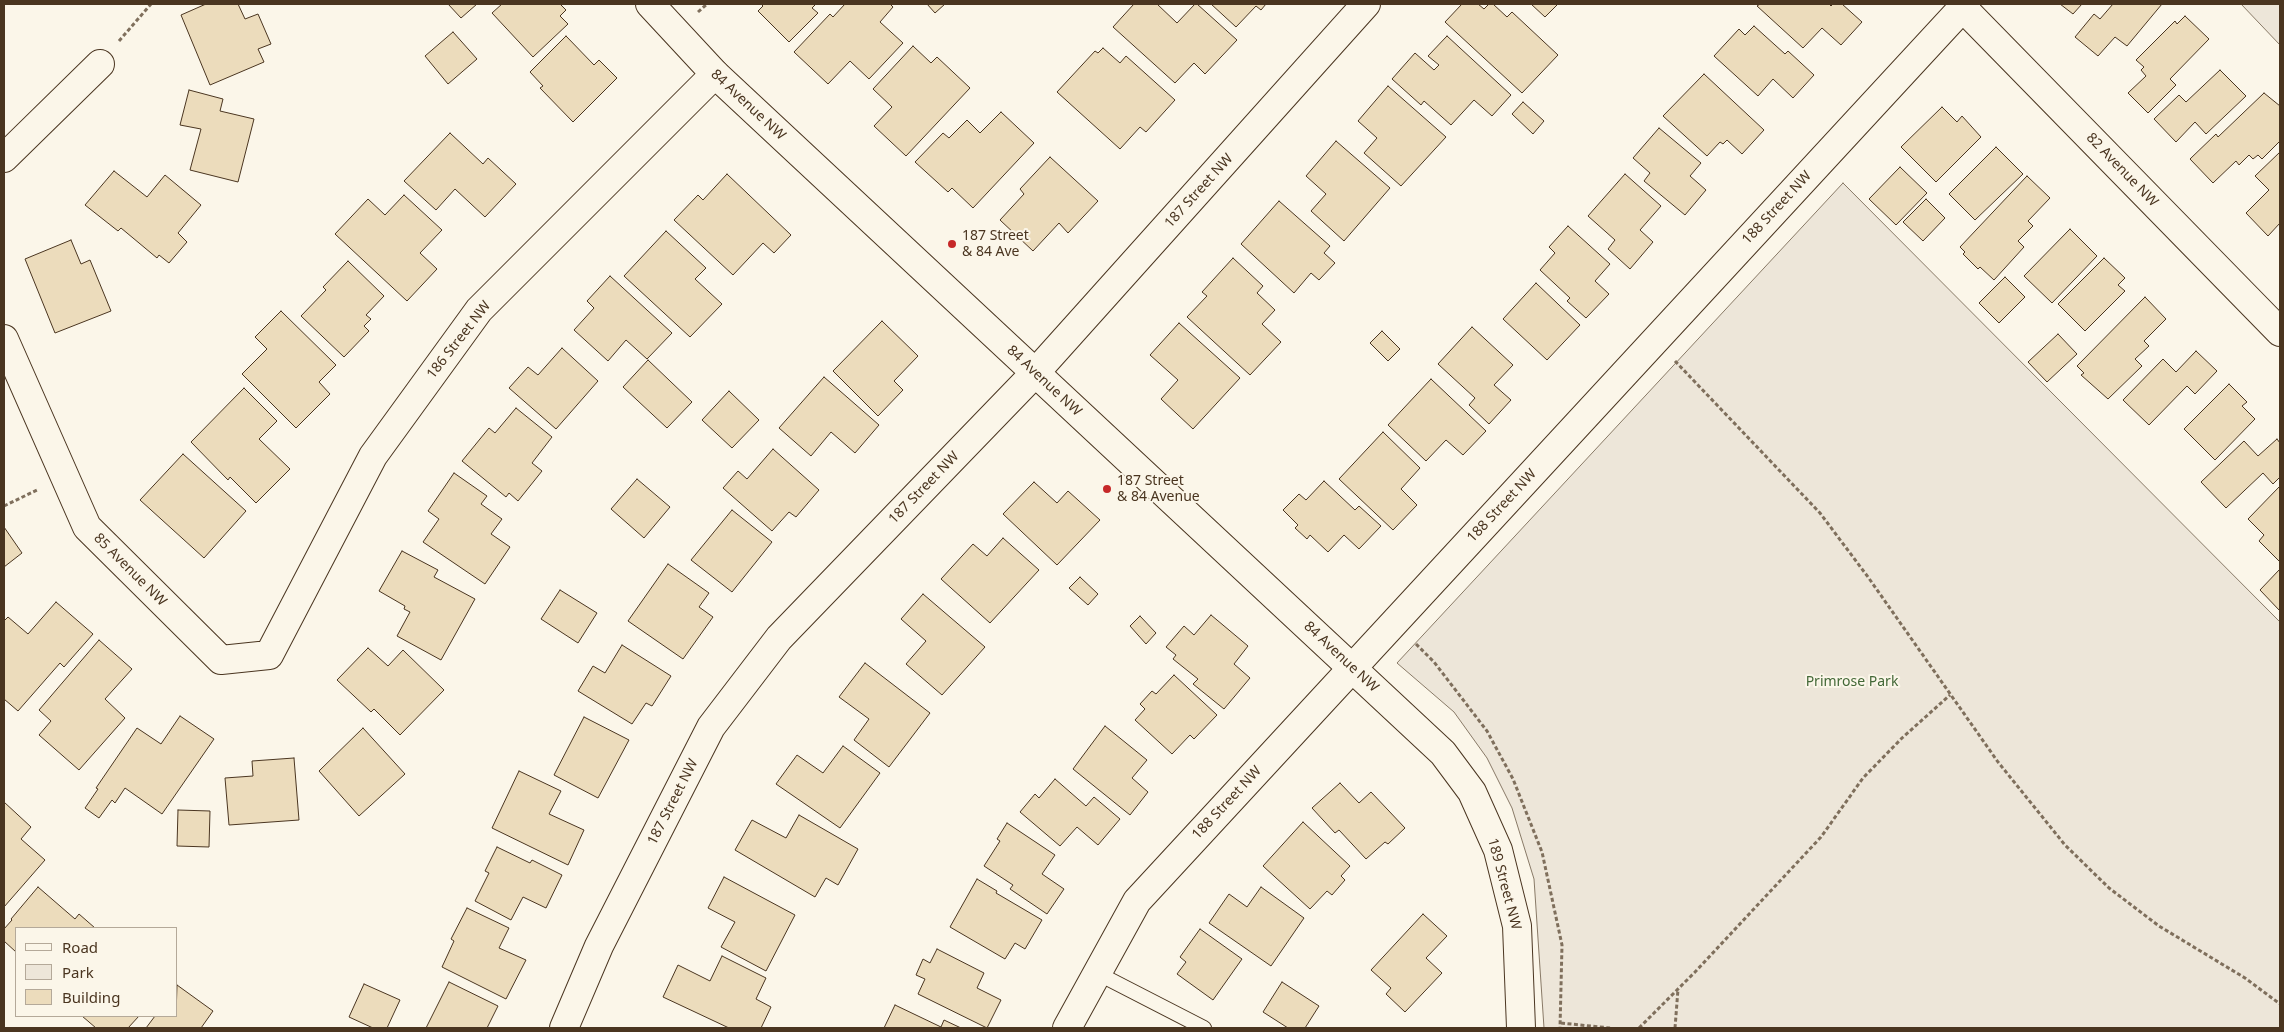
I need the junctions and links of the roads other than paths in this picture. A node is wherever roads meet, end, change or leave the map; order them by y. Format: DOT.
graph roads {
  1 [pos="650,4"];
  2 [pos="1366,4"];
  3 [pos="1964,6"];
  4 [pos="100,64"];
  5 [pos="715,74"];
  6 [pos="4,158"];
  7 [pos="2280,332"];
  8 [pos="4,339"];
  9 [pos="1035,373"];
  10 [pos="270,655"];
  11 [pos="1353,668"];
  12 [pos="1443,753"];
  13 [pos="1097,973"];
  14 [pos="564,1028"];
  15 [pos="1067,1028"];
  16 [pos="1204,1028"];
  17 [pos="1521,1028"];
  1 -- 5 [label="street, 84 Avenue NW"];
  2 -- 9 [label="street, 187 Street NW"];
  3 -- 7 [label="street, 82 Avenue NW"];
  3 -- 11 [label="street, 188 Street NW"];
  4 -- 6 [label="street"];
  5 -- 9 [label="street, 84 Avenue NW"];
  5 -- 10 [label="street, 186 Street NW"];
  8 -- 10 [label="street, 85 Avenue NW"];
  9 -- 11 [label="street, 84 Avenue NW"];
  9 -- 14 [label="street, 187 Street NW"];
  11 -- 12 [label="street, 84 Avenue NW"];
  11 -- 13 [label="street, 188 Street NW"];
  12 -- 17 [label="street, 189 Street NW"];
  13 -- 15 [label="street, 188 Street NW"];
  13 -- 16 [label="lane"];
}
